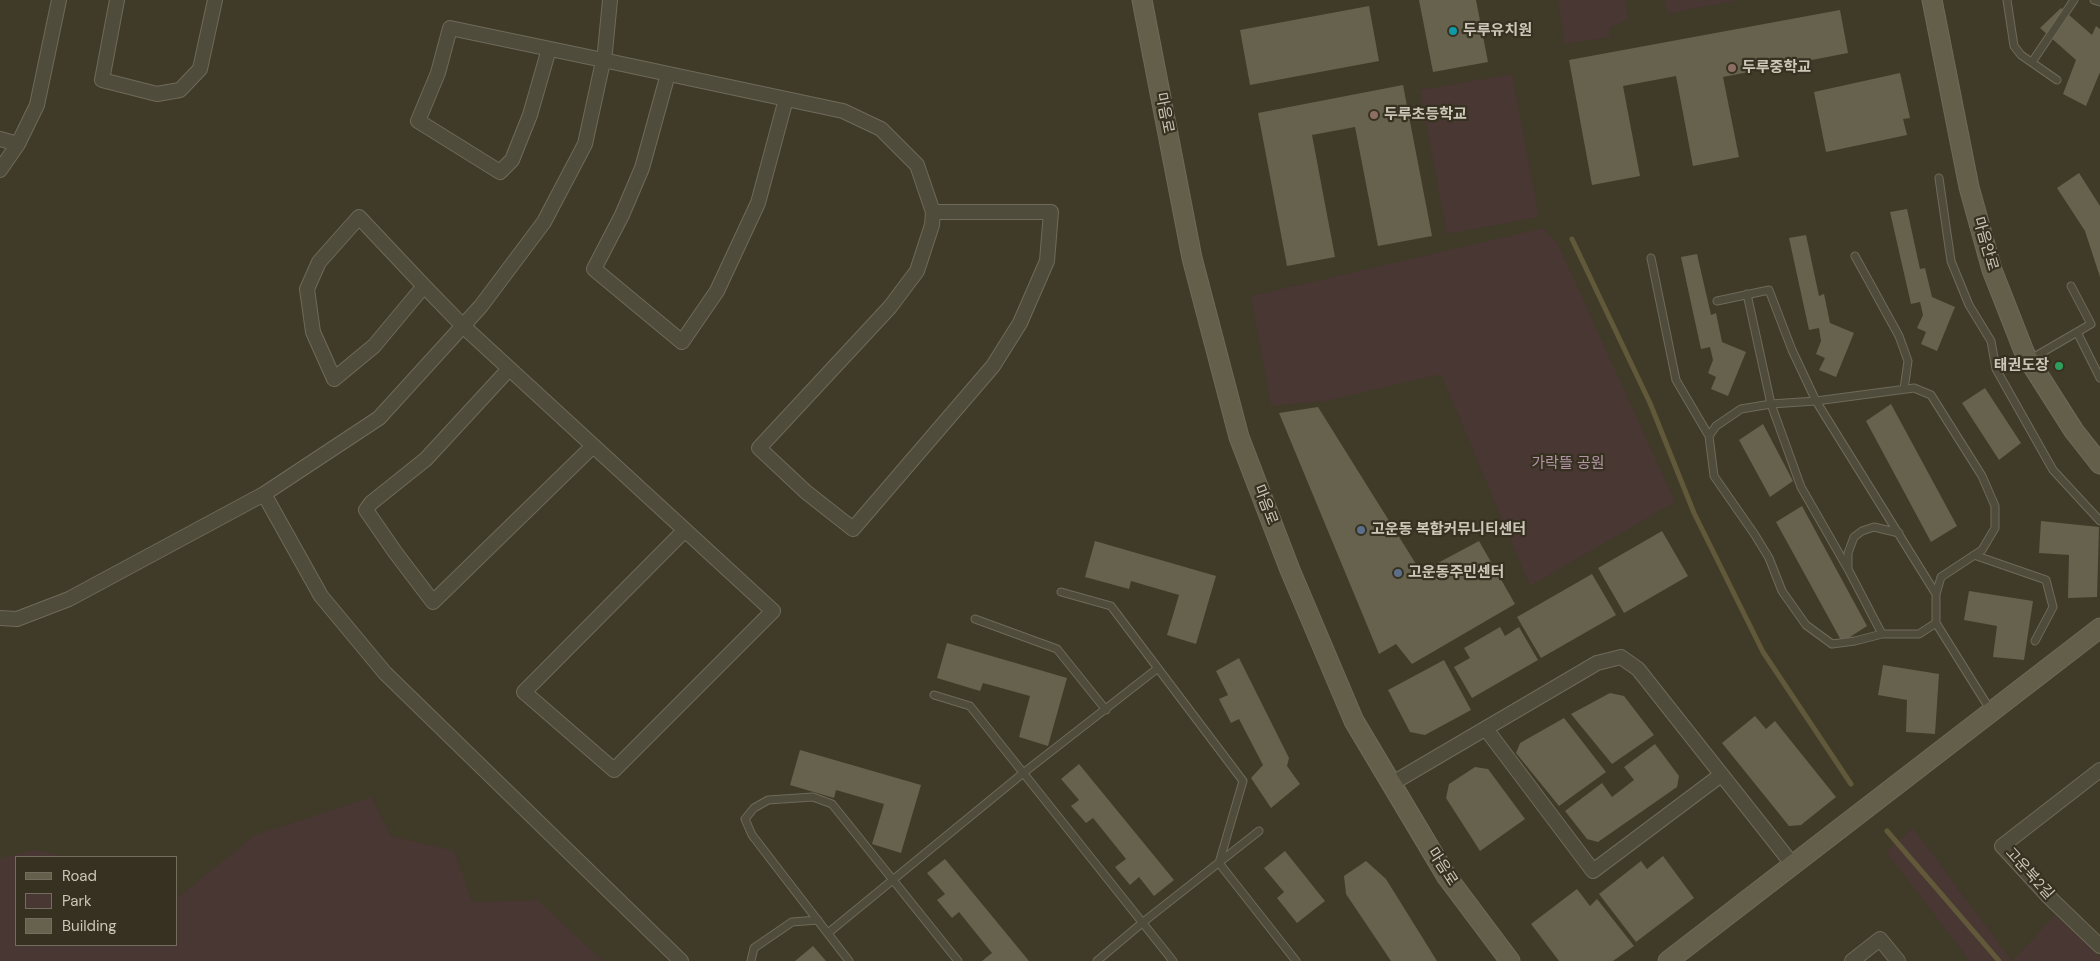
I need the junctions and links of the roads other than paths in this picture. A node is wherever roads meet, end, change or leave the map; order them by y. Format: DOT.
graph roads {
  1 [pos="59,0"];
  2 [pos="117,0"];
  3 [pos="215,0"];
  4 [pos="610,0"];
  5 [pos="1142,0"];
  6 [pos="1932,0"];
  7 [pos="2007,0"];
  8 [pos="2074,0"];
  9 [pos="2094,0"];
  10 [pos="2100,2"];
  11 [pos="549,49"];
  12 [pos="603,60"];
  13 [pos="2032,62"];
  14 [pos="668,74"];
  15 [pos="2057,80"];
  16 [pos="786,99"];
  17 [pos="0,139"];
  18 [pos="18,144"];
  19 [pos="0,170"];
  20 [pos="1938,178"];
  21 [pos="933,212"];
  22 [pos="1855,256"];
  23 [pos="1651,258"];
  24 [pos="424,286"];
  25 [pos="2071,286"];
  26 [pos="1747,294"];
  27 [pos="1717,301"];
  28 [pos="463,326"];
  29 [pos="2077,332"];
  30 [pos="2029,360"];
  31 [pos="509,369"];
  32 [pos="2100,378"];
  33 [pos="1904,389"];
  34 [pos="1816,402"];
  35 [pos="1771,404"];
  36 [pos="1709,436"];
  37 [pos="593,446"];
  38 [pos="2100,464"];
  39 [pos="264,494"];
  40 [pos="2100,521"];
  41 [pos="684,530"];
  42 [pos="1899,533"];
  43 [pos="1974,555"];
  44 [pos="1848,569"];
  45 [pos="1061,592"];
  46 [pos="1936,594"];
  47 [pos="0,618"];
  48 [pos="974,619"];
  49 [pos="1936,623"];
  50 [pos="2100,628"];
  51 [pos="1882,634"];
  52 [pos="2034,642"];
  53 [pos="1158,668"];
  54 [pos="934,695"];
  55 [pos="1106,710"];
  56 [pos="1992,712"];
  57 [pos="1486,729"];
  58 [pos="2100,770"];
  59 [pos="1022,774"];
  60 [pos="1721,776"];
  61 [pos="1391,784"];
  62 [pos="1259,831"];
  63 [pos="1219,863"];
  64 [pos="1793,865"];
  65 [pos="893,880"];
  66 [pos="818,920"];
  67 [pos="1142,922"];
  68 [pos="828,933"];
  69 [pos="2100,946"];
  70 [pos="681,961"];
  71 [pos="751,961"];
  72 [pos="849,961"];
  73 [pos="958,961"];
  74 [pos="1097,961"];
  75 [pos="1173,961"];
  76 [pos="1296,961"];
  77 [pos="1510,961"];
  78 [pos="1668,961"];
  79 [pos="1852,961"];
  80 [pos="1898,961"];
  1 -- 18 [label="street"];
  2 -- 3 [label="street"];
  4 -- 12 [label="street"];
  5 -- 61 [label="street, 마음로"];
  6 -- 30 [label="street, 마음안로"];
  7 -- 13 [label="lane"];
  8 -- 13 [label="lane"];
  9 -- 10 [label="lane"];
  11 -- 11 [label="street"];
  11 -- 12 [label="street"];
  12 -- 14 [label="street"];
  12 -- 28 [label="street"];
  13 -- 15 [label="lane"];
  14 -- 16 [label="street"];
  14 -- 16 [label="street"];
  16 -- 21 [label="street"];
  17 -- 18 [label="street"];
  18 -- 19 [label="street"];
  20 -- 40 [label="lane"];
  21 -- 21 [label="street"];
  22 -- 33 [label="lane"];
  23 -- 36 [label="lane"];
  24 -- 24 [label="street"];
  24 -- 28 [label="street"];
  25 -- 29 [label="lane"];
  26 -- 27 [label="lane"];
  26 -- 34 [label="lane"];
  26 -- 35 [label="lane"];
  28 -- 31 [label="street"];
  28 -- 39 [label="street"];
  29 -- 30 [label="lane"];
  29 -- 32 [label="lane"];
  30 -- 38 [label="street, 마음안로"];
  31 -- 37 [label="street"];
  31 -- 37 [label="street"];
  33 -- 34 [label="lane"];
  33 -- 43 [label="lane"];
  34 -- 35 [label="lane"];
  34 -- 42 [label="lane"];
  35 -- 36 [label="lane"];
  35 -- 44 [label="lane"];
  36 -- 51 [label="lane"];
  37 -- 41 [label="street"];
  39 -- 47 [label="street"];
  39 -- 70 [label="street"];
  41 -- 41 [label="street"];
  42 -- 44 [label="lane"];
  42 -- 46 [label="lane"];
  43 -- 46 [label="lane"];
  43 -- 52 [label="lane"];
  44 -- 51 [label="lane"];
  45 -- 53 [label="lane"];
  46 -- 49 [label="lane"];
  48 -- 55 [label="lane"];
  49 -- 51 [label="lane"];
  49 -- 56 [label="lane"];
  50 -- 56 [label="street"];
  53 -- 55 [label="lane"];
  53 -- 63 [label="lane"];
  54 -- 59 [label="lane"];
  55 -- 59 [label="lane"];
  56 -- 64 [label="street"];
  57 -- 60 [label="street"];
  57 -- 60 [label="street"];
  57 -- 61 [label="street"];
  58 -- 69 [label="street, 고운북2길"];
  59 -- 65 [label="lane"];
  59 -- 67 [label="lane"];
  60 -- 64 [label="street"];
  61 -- 77 [label="street, 마음로"];
  62 -- 63 [label="lane"];
  63 -- 67 [label="lane"];
  63 -- 76 [label="lane"];
  64 -- 78 [label="street"];
  65 -- 66 [label="lane"];
  65 -- 68 [label="lane"];
  65 -- 73 [label="lane"];
  66 -- 68 [label="lane"];
  66 -- 71 [label="lane"];
  67 -- 74 [label="lane"];
  67 -- 75 [label="lane"];
  68 -- 72 [label="lane"];
  79 -- 80 [label="street"];
}
